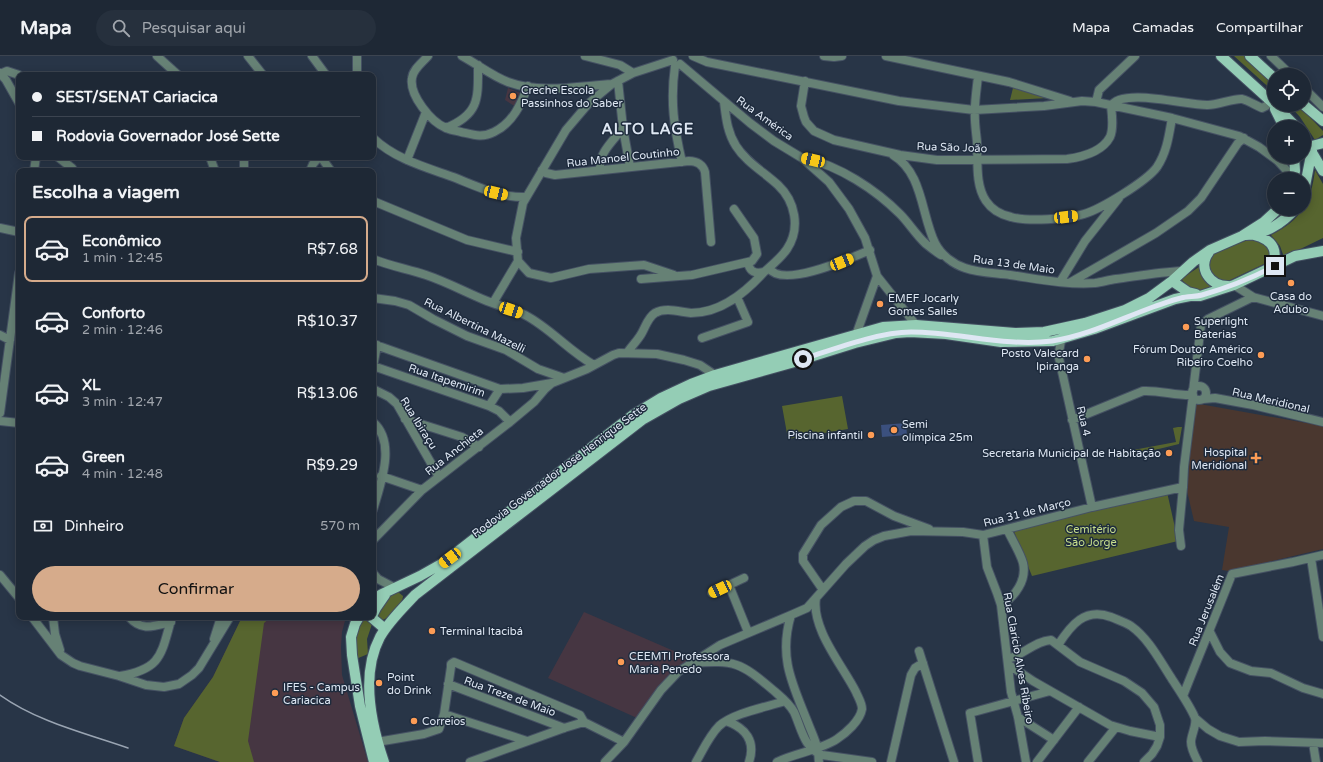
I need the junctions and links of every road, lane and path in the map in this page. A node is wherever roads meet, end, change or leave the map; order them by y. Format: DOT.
graph roads {
  1 [pos="157,56"];
  2 [pos="248,56"];
  3 [pos="312,56"];
  4 [pos="357,56"];
  5 [pos="428,56"];
  6 [pos="462,56"];
  7 [pos="585,56"];
  8 [pos="692,56"];
  9 [pos="824,56"];
  10 [pos="842,56"];
  11 [pos="886,56"];
  12 [pos="1134,56"];
  13 [pos="1221,56"];
  14 [pos="1250,56"];
  15 [pos="1271,56"];
  16 [pos="676,62"];
  17 [pos="478,65"];
  18 [pos="1284,68"];
  19 [pos="175,72"];
  20 [pos="261,72"];
  21 [pos="324,72"];
  22 [pos="357,72"];
  23 [pos="1267,72"];
  24 [pos="633,73"];
  25 [pos="0,74"];
  26 [pos="16,74"];
  27 [pos="978,76"];
  28 [pos="805,81"];
  29 [pos="615,82"];
  30 [pos="528,86"];
  31 [pos="1311,95"];
  32 [pos="16,98"];
  33 [pos="1267,98"];
  34 [pos="724,102"];
  35 [pos="1073,102"];
  36 [pos="1096,102"];
  37 [pos="1111,106"];
  38 [pos="1267,106"];
  39 [pos="1323,107"];
  40 [pos="974,110"];
  41 [pos="1311,111"];
  42 [pos="426,112"];
  43 [pos="1282,112"];
  44 [pos="1172,118"];
  45 [pos="1289,120"];
  46 [pos="1323,122"];
  47 [pos="446,128"];
  48 [pos="623,128"];
  49 [pos="1244,138"];
  50 [pos="376,140"];
  51 [pos="1323,143"];
  52 [pos="1259,147"];
  53 [pos="1311,148"];
  54 [pos="1267,149"];
  55 [pos="887,152"];
  56 [pos="1311,153"];
  57 [pos="802,158"];
  58 [pos="62,160"];
  59 [pos="317,160"];
  60 [pos="322,160"];
  61 [pos="407,160"];
  62 [pos="978,160"];
  63 [pos="682,162"];
  64 [pos="630,167"];
  65 [pos="72,168"];
  66 [pos="311,168"];
  67 [pos="329,168"];
  68 [pos="542,170"];
  69 [pos="600,170"];
  70 [pos="1323,171"];
  71 [pos="1288,172"];
  72 [pos="1125,192"];
  73 [pos="526,197"];
  74 [pos="376,201"];
  75 [pos="734,209"];
  76 [pos="1270,216"];
  77 [pos="1287,216"];
  78 [pos="0,228"];
  79 [pos="16,231"];
  80 [pos="1254,235"];
  81 [pos="1242,236"];
  82 [pos="711,242"];
  83 [pos="1323,243"];
  84 [pos="870,250"];
  85 [pos="1210,250"];
  86 [pos="1323,251"];
  87 [pos="518,252"];
  88 [pos="1295,256"];
  89 [pos="376,260"];
  90 [pos="518,261"];
  91 [pos="952,262"];
  92 [pos="748,263"];
  93 [pos="766,270"];
  94 [pos="1268,270"];
  95 [pos="1182,271"];
  96 [pos="677,276"];
  97 [pos="877,276"];
  98 [pos="641,279"];
  99 [pos="1172,281"];
  100 [pos="1060,282"];
  101 [pos="1070,282"];
  102 [pos="1234,285"];
  103 [pos="16,296"];
  104 [pos="1200,296"];
  105 [pos="737,297"];
  106 [pos="1253,297"];
  107 [pos="376,298"];
  108 [pos="493,303"];
  109 [pos="1323,316"];
  110 [pos="1085,323"];
  111 [pos="916,325"];
  112 [pos="879,333"];
  113 [pos="0,335"];
  114 [pos="856,335"];
  115 [pos="702,338"];
  116 [pos="1061,339"];
  117 [pos="10,340"];
  118 [pos="376,345"];
  119 [pos="627,353"];
  120 [pos="594,365"];
  121 [pos="376,367"];
  122 [pos="715,375"];
  123 [pos="564,378"];
  124 [pos="1194,379"];
  125 [pos="552,383"];
  126 [pos="500,389"];
  127 [pos="1203,389"];
  128 [pos="376,391"];
  129 [pos="1193,393"];
  130 [pos="1204,398"];
  131 [pos="1215,398"];
  132 [pos="489,406"];
  133 [pos="0,413"];
  134 [pos="405,419"];
  135 [pos="1072,420"];
  136 [pos="0,421"];
  137 [pos="510,422"];
  138 [pos="1323,422"];
  139 [pos="16,423"];
  140 [pos="376,426"];
  141 [pos="479,447"];
  142 [pos="381,476"];
  143 [pos="439,477"];
  144 [pos="1183,487"];
  145 [pos="422,490"];
  146 [pos="376,497"];
  147 [pos="1092,507"];
  148 [pos="1007,529"];
  149 [pos="933,531"];
  150 [pos="983,534"];
  151 [pos="376,537"];
  152 [pos="1181,546"];
  153 [pos="1323,555"];
  154 [pos="1311,558"];
  155 [pos="0,575"];
  156 [pos="376,576"];
  157 [pos="744,578"];
  158 [pos="729,585"];
  159 [pos="392,589"];
  160 [pos="823,590"];
  161 [pos="712,593"];
  162 [pos="16,594"];
  163 [pos="376,598"];
  164 [pos="816,598"];
  165 [pos="1001,605"];
  166 [pos="404,607"];
  167 [pos="376,608"];
  168 [pos="792,615"];
  169 [pos="34,620"];
  170 [pos="53,620"];
  171 [pos="131,620"];
  172 [pos="169,620"];
  173 [pos="172,620"];
  174 [pos="220,620"];
  175 [pos="228,620"];
  176 [pos="356,620"];
  177 [pos="375,620"];
  178 [pos="385,629"];
  179 [pos="748,632"];
  180 [pos="1210,632"];
  181 [pos="1323,637"];
  182 [pos="1058,645"];
  183 [pos="919,651"];
  184 [pos="209,652"];
  185 [pos="61,655"];
  186 [pos="1008,662"];
  187 [pos="691,663"];
  188 [pos="923,663"];
  189 [pos="371,664"];
  190 [pos="354,672"];
  191 [pos="119,676"];
  192 [pos="448,684"];
  193 [pos="1050,691"];
  194 [pos="1323,694"];
  195 [pos="1183,696"];
  196 [pos="785,701"];
  197 [pos="1014,701"];
  198 [pos="1079,707"];
  199 [pos="444,714"];
  200 [pos="1018,717"];
  201 [pos="1195,718"];
  202 [pos="726,721"];
  203 [pos="584,722"];
  204 [pos="1116,727"];
  205 [pos="564,728"];
  206 [pos="1160,737"];
  207 [pos="1054,740"];
  208 [pos="527,741"];
  209 [pos="377,742"];
  210 [pos="624,742"];
  211 [pos="1313,743"];
  212 [pos="1323,743"];
  213 [pos="817,753"];
  214 [pos="374,762"];
  215 [pos="384,762"];
  216 [pos="470,762"];
  217 [pos="605,762"];
  218 [pos="696,762"];
  219 [pos="749,762"];
  220 [pos="778,762"];
  221 [pos="872,762"];
  222 [pos="891,762"];
  223 [pos="954,762"];
  224 [pos="978,762"];
  225 [pos="1026,762"];
  226 [pos="1037,762"];
  227 [pos="1088,762"];
  228 [pos="1144,762"];
  229 [pos="1198,762"];
  230 [pos="1316,762"];
  1 -- 19 [label="street"];
  2 -- 20 [label="street"];
  3 -- 21 [label="street"];
  4 -- 22 [label="street"];
  5 -- 42 [label="street"];
  6 -- 17 [label="street"];
  7 -- 24 [label="street"];
  8 -- 16 [label="street"];
  8 -- 28 [label="street"];
  9 -- 10 [label="street"];
  11 -- 27 [label="street"];
  12 -- 36 [label="street"];
  13 -- 33 [label="main road"];
  14 -- 23 [label="main road"];
  15 -- 18 [label="street"];
  16 -- 24 [label="street"];
  16 -- 34 [label="street, Rua América"];
  16 -- 63 [label="street"];
  17 -- 30 [label="street"];
  17 -- 47 [label="street"];
  24 -- 29 [label="street"];
  25 -- 26 [label="street"];
  25 -- 32 [label="street"];
  27 -- 35 [label="street"];
  27 -- 40 [label="street"];
  28 -- 40 [label="street"];
  28 -- 55 [label="street, Rua São João"];
  29 -- 30 [label="street"];
  29 -- 48 [label="street"];
  29 -- 68 [label="street"];
  30 -- 47 [label="street"];
  31 -- 39 [label="street"];
  34 -- 57 [label="street, Rua América"];
  34 -- 93 [label="street"];
  35 -- 36 [label="street"];
  35 -- 40 [label="street"];
  36 -- 37 [label="street"];
  37 -- 38 [label="street"];
  37 -- 44 [label="street"];
  37 -- 62 [label="street, Rua São João"];
  40 -- 62 [label="street"];
  41 -- 46 [label="main road"];
  42 -- 47 [label="street"];
  42 -- 61 [label="street"];
  43 -- 45 [label="main road"];
  44 -- 49 [label="street"];
  44 -- 72 [label="street"];
  48 -- 64 [label="street"];
  48 -- 69 [label="street"];
  49 -- 52 [label="street"];
  49 -- 101 [label="street"];
  50 -- 61 [label="street"];
  51 -- 53 [label="main road"];
  52 -- 54 [label="street"];
  52 -- 71 [label="street"];
  55 -- 62 [label="street, Rua São João"];
  55 -- 91 [label="street, Rua 13 de Maio"];
  56 -- 70 [label="main road"];
  57 -- 84 [label="street, Rua América"];
  57 -- 91 [label="street"];
  58 -- 65 [label="street"];
  59 -- 66 [label="street"];
  60 -- 67 [label="street"];
  61 -- 73 [label="street"];
  62 -- 72 [label="street"];
  63 -- 64 [label="street, Rua Manoel Coutinho"];
  63 -- 82 [label="street, Rua Manoel Coutinho"];
  64 -- 69 [label="street, Rua Manoel Coutinho"];
  68 -- 69 [label="street, Rua Manoel Coutinho"];
  68 -- 73 [label="street"];
  72 -- 100 [label="street"];
  73 -- 87 [label="street"];
  74 -- 87 [label="street"];
  75 -- 92 [label="street"];
  76 -- 81 [label="main road"];
  77 -- 80 [label="main road"];
  78 -- 79 [label="street"];
  80 -- 81 [label="main road"];
  80 -- 94 [label="main road"];
  81 -- 85 [label="main road"];
  83 -- 88 [label="main road"];
  84 -- 93 [label="street"];
  84 -- 97 [label="street, Rua América"];
  85 -- 95 [label="main road"];
  85 -- 102 [label="main road"];
  86 -- 88 [label="main road"];
  87 -- 90 [label="street"];
  88 -- 94 [label="main road"];
  89 -- 108 [label="street"];
  90 -- 96 [label="street"];
  90 -- 108 [label="street"];
  91 -- 100 [label="street, Rua 13 de Maio"];
  92 -- 93 [label="street"];
  92 -- 96 [label="street"];
  93 -- 105 [label="street"];
  94 -- 102 [label="main road"];
  95 -- 99 [label="main road"];
  95 -- 101 [label="street, Rua 13 de Maio"];
  96 -- 98 [label="street"];
  97 -- 111 [label="street, Rua América"];
  97 -- 114 [label="street"];
  99 -- 104 [label="main road"];
  99 -- 110 [label="main road"];
  100 -- 101 [label="street, Rua 13 de Maio"];
  102 -- 104 [label="main road"];
  102 -- 106 [label="street"];
  103 -- 117 [label="street"];
  104 -- 116 [label="main road"];
  105 -- 115 [label="street"];
  105 -- 119 [label="street"];
  106 -- 109 [label="street"];
  106 -- 124 [label="street"];
  107 -- 123 [label="street, Rua Albertina Mazelli"];
  108 -- 120 [label="street"];
  110 -- 111 [label="main road"];
  110 -- 116 [label="main road"];
  111 -- 112 [label="main road"];
  112 -- 114 [label="main road, Rodovia Governador José Henrique Sette"];
  112 -- 116 [label="main road"];
  112 -- 166 [label="main road, Rodovia Governador José Henrique Sette"];
  113 -- 117 [label="street"];
  114 -- 122 [label="main road, Rodovia Governador José Henrique Sette"];
  116 -- 135 [label="street, Rua 4"];
  117 -- 133 [label="street"];
  118 -- 126 [label="street"];
  119 -- 120 [label="street"];
  119 -- 122 [label="street"];
  120 -- 123 [label="street"];
  121 -- 132 [label="street, Rua Itapemirim"];
  122 -- 159 [label="main road, Rodovia Governador José Henrique Sette"];
  123 -- 125 [label="street"];
  124 -- 127 [label="street"];
  124 -- 129 [label="street"];
  125 -- 126 [label="street"];
  125 -- 137 [label="street, Rua Anchieta"];
  126 -- 132 [label="street"];
  127 -- 129 [label="street"];
  127 -- 130 [label="street"];
  127 -- 131 [label="street"];
  128 -- 134 [label="street, Rua Ibiraçu"];
  129 -- 130 [label="street"];
  129 -- 135 [label="street"];
  129 -- 144 [label="street"];
  130 -- 131 [label="street, Rua Meridional"];
  131 -- 138 [label="street, Rua Meridional"];
  132 -- 137 [label="street, Rua Itapemirim"];
  134 -- 141 [label="street"];
  134 -- 143 [label="street, Rua Ibiraçu"];
  135 -- 147 [label="street, Rua 4"];
  136 -- 139 [label="street"];
  137 -- 141 [label="street, Rua Anchieta"];
  140 -- 142 [label="street"];
  141 -- 143 [label="street, Rua Anchieta"];
  142 -- 145 [label="street"];
  142 -- 146 [label="street"];
  143 -- 145 [label="street, Rua Anchieta"];
  144 -- 147 [label="street, Rua 31 de Março"];
  144 -- 152 [label="street"];
  145 -- 151 [label="street, Rua Anchieta"];
  147 -- 148 [label="street, Rua 31 de Março"];
  148 -- 150 [label="street, Rua 31 de Março"];
  148 -- 165 [label="street"];
  149 -- 150 [label="street, Rua 31 de Março"];
  149 -- 160 [label="street, Rua 31 de Março"];
  149 -- 160 [label="street"];
  150 -- 165 [label="street, Rua Clarício Alves Ribeiro"];
  153 -- 154 [label="street, Rua Jerusalém"];
  154 -- 180 [label="street, Rua Jerusalém"];
  154 -- 181 [label="street"];
  155 -- 162 [label="street"];
  156 -- 159 [label="street"];
  157 -- 158 [label="street"];
  158 -- 161 [label="street"];
  158 -- 179 [label="street"];
  159 -- 163 [label="main road, Rodovia Governador José Henrique Sette"];
  159 -- 166 [label="main road"];
  159 -- 167 [label="main road"];
  160 -- 164 [label="street, Rua 31 de Março"];
  164 -- 168 [label="street, Rua 31 de Março"];
  164 -- 213 [label="street"];
  165 -- 186 [label="street, Rua Clarício Alves Ribeiro"];
  166 -- 178 [label="main road, Rodovia Governador José Henrique Sette"];
  168 -- 179 [label="street, Rua 31 de Março"];
  168 -- 213 [label="street"];
  169 -- 185 [label="street"];
  170 -- 185 [label="street"];
  171 -- 172 [label="street"];
  173 -- 191 [label="street"];
  174 -- 184 [label="street"];
  175 -- 184 [label="street"];
  176 -- 190 [label="main road"];
  177 -- 178 [label="main road"];
  178 -- 189 [label="main road, Rodovia Governador José Henrique Sette"];
  179 -- 187 [label="street, Rua 31 de Março"];
  180 -- 194 [label="street"];
  180 -- 195 [label="street, Rua Jerusalém"];
  182 -- 186 [label="street"];
  182 -- 195 [label="street"];
  182 -- 206 [label="street"];
  183 -- 188 [label="street"];
  184 -- 191 [label="street"];
  185 -- 191 [label="street"];
  186 -- 193 [label="street"];
  186 -- 197 [label="street, Rua Clarício Alves Ribeiro"];
  187 -- 196 [label="street"];
  187 -- 210 [label="street, Rua 31 de Março"];
  188 -- 222 [label="street"];
  188 -- 223 [label="street"];
  189 -- 190 [label="main road"];
  189 -- 209 [label="main road, Rodovia Governador José Henrique Sette"];
  190 -- 214 [label="main road"];
  192 -- 199 [label="street"];
  192 -- 203 [label="street"];
  192 -- 205 [label="street, Rua Treze de Maio"];
  193 -- 197 [label="street"];
  193 -- 198 [label="street"];
  195 -- 201 [label="street"];
  196 -- 202 [label="street"];
  196 -- 213 [label="street"];
  197 -- 200 [label="street, Rua Clarício Alves Ribeiro"];
  197 -- 224 [label="street"];
  198 -- 204 [label="street"];
  198 -- 207 [label="street"];
  199 -- 208 [label="street"];
  199 -- 209 [label="street"];
  200 -- 207 [label="street"];
  200 -- 225 [label="street, Rua Clarício Alves Ribeiro"];
  201 -- 211 [label="street"];
  201 -- 229 [label="street"];
  202 -- 218 [label="street"];
  202 -- 219 [label="street"];
  203 -- 205 [label="street"];
  203 -- 210 [label="street"];
  204 -- 206 [label="street"];
  204 -- 227 [label="street"];
  205 -- 208 [label="street"];
  206 -- 228 [label="street"];
  207 -- 226 [label="street"];
  208 -- 216 [label="street"];
  209 -- 215 [label="main road, Rodovia Governador José Henrique Sette"];
  210 -- 217 [label="street, Rua 31 de Março"];
  211 -- 212 [label="street"];
  211 -- 230 [label="street"];
  213 -- 220 [label="street"];
  213 -- 221 [label="street"];
}
